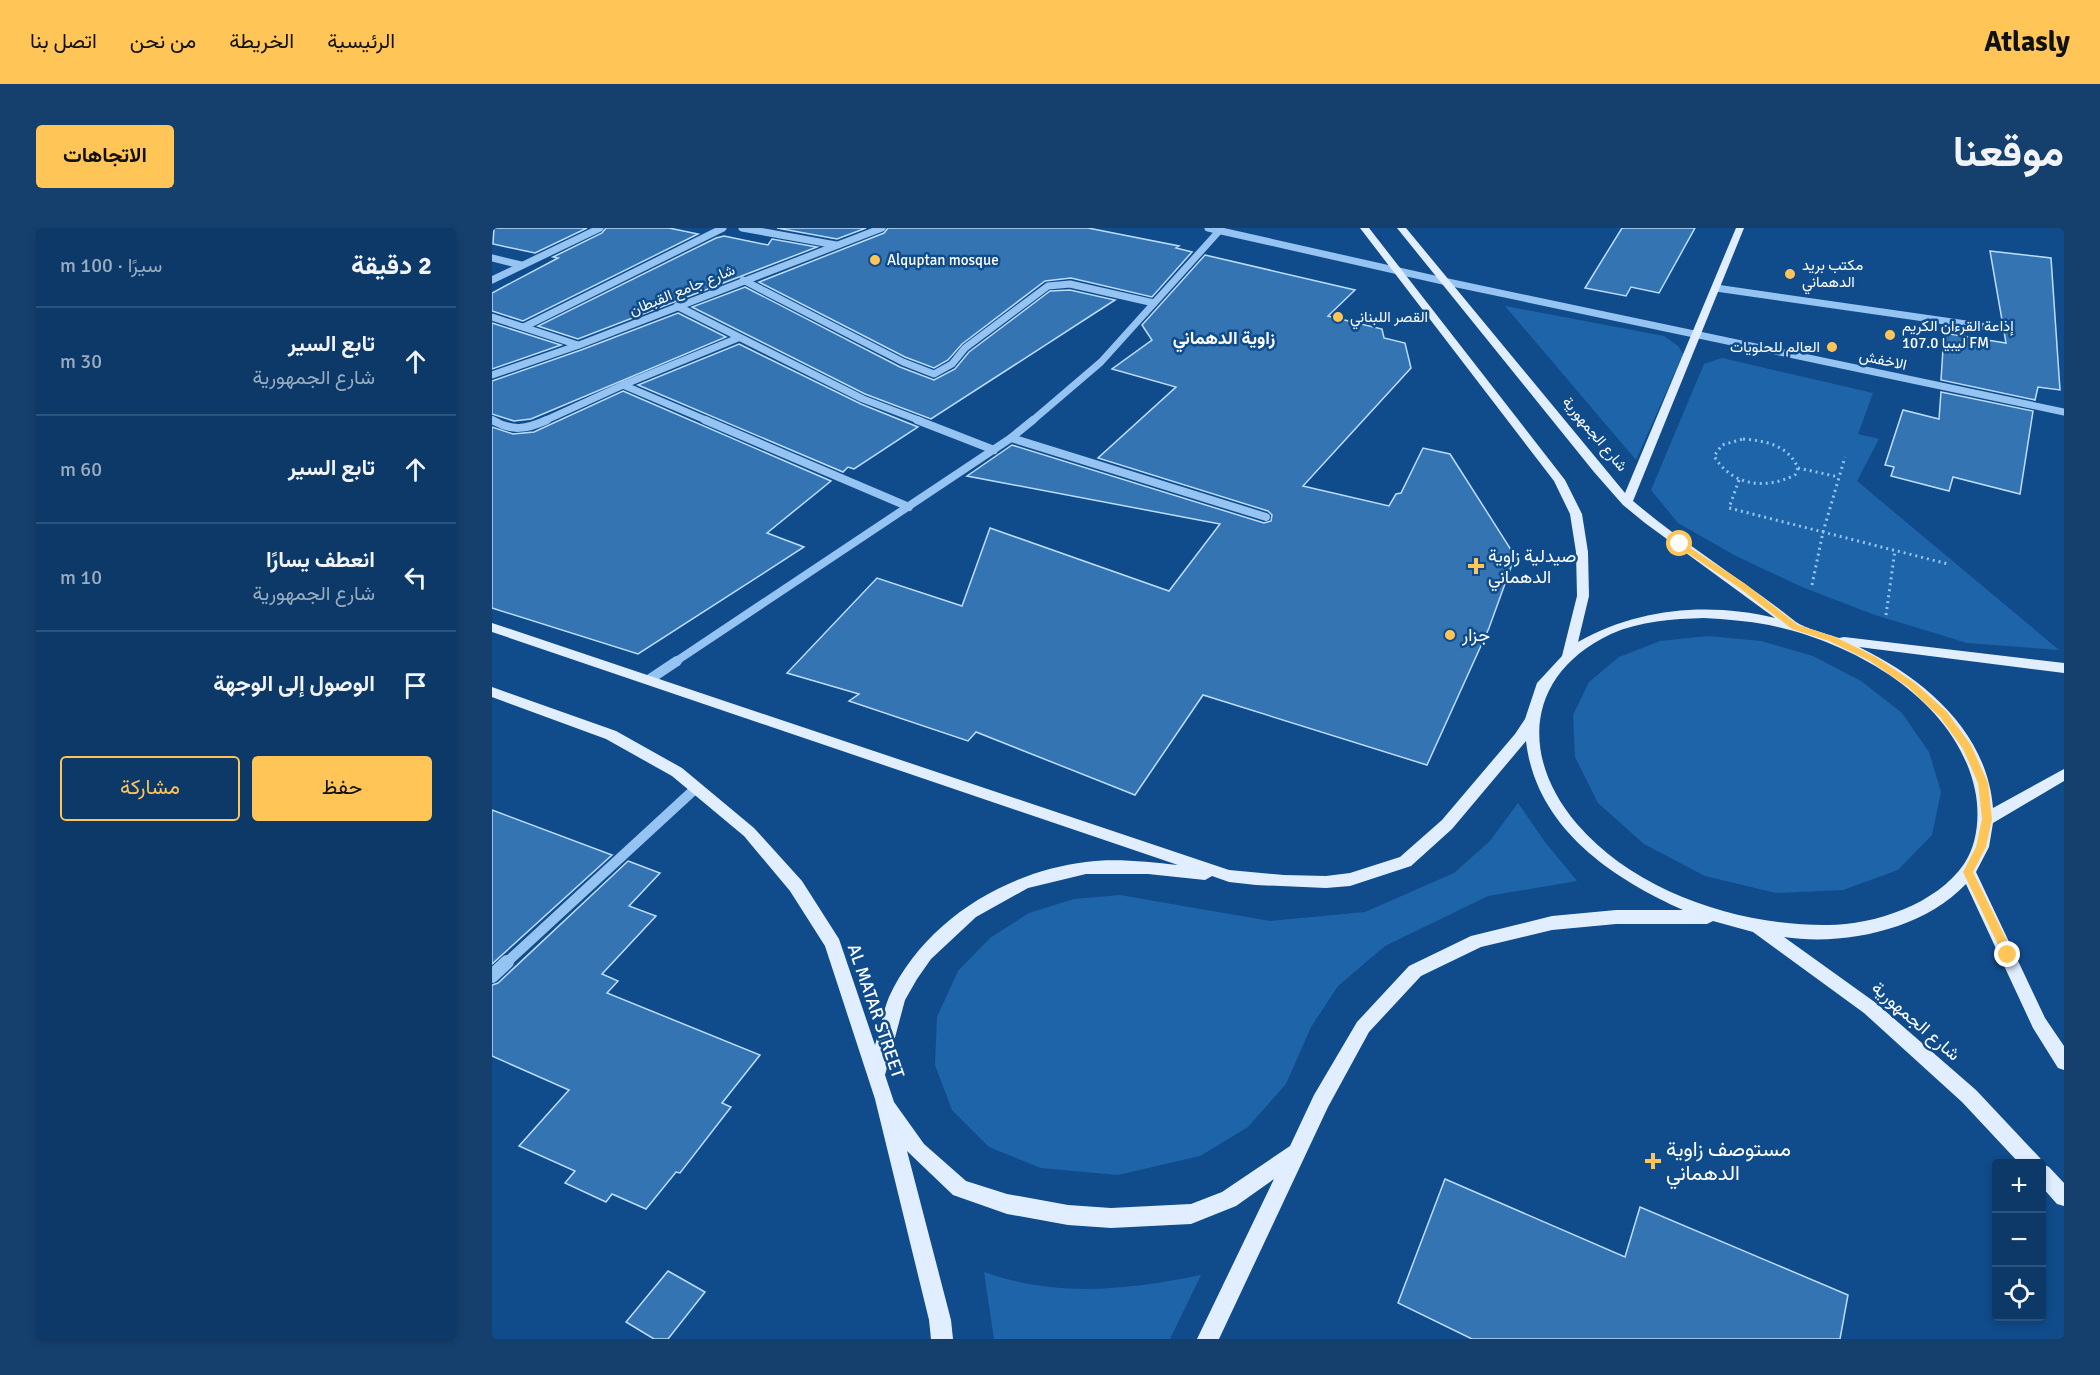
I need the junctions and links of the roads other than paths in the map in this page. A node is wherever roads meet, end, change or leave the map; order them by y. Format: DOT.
graph roads {
  1 [pos="600,228"];
  2 [pos="723,228"];
  3 [pos="742,228"];
  4 [pos="882,228"];
  5 [pos="1208,228"];
  6 [pos="1364,228"];
  7 [pos="1401,228"];
  8 [pos="1740,228"];
  9 [pos="1220,230"];
  10 [pos="837,245"];
  11 [pos="492,258"];
  12 [pos="521,265"];
  13 [pos="1395,268"];
  14 [pos="492,280"];
  15 [pos="743,280"];
  16 [pos="1443,281"];
  17 [pos="1716,288"];
  18 [pos="1154,303"];
  19 [pos="677,306"];
  20 [pos="492,317"];
  21 [pos="524,327"];
  22 [pos="1994,328"];
  23 [pos="1697,335"];
  24 [pos="738,338"];
  25 [pos="579,345"];
  26 [pos="492,375"];
  27 [pos="623,385"];
  28 [pos="2064,412"];
  29 [pos="492,420"];
  30 [pos="1011,438"];
  31 [pos="994,450"];
  32 [pos="1627,502"];
  33 [pos="909,507"];
  34 [pos="1266,518"];
  35 [pos="492,627"];
  36 [pos="1795,627"];
  37 [pos="1832,639"];
  38 [pos="1568,655"];
  39 [pos="2064,668"];
  40 [pos="650,679"];
  41 [pos="492,692"];
  42 [pos="1531,722"];
  43 [pos="2064,774"];
  44 [pos="696,788"];
  45 [pos="1987,819"];
  46 [pos="1968,872"];
  47 [pos="1229,876"];
  48 [pos="1714,916"];
  49 [pos="1757,927"];
  50 [pos="492,976"];
  51 [pos="2064,1062"];
  52 [pos="876,1077"];
  53 [pos="884,1099"];
  54 [pos="1296,1153"];
  55 [pos="2028,1159"];
  56 [pos="2046,1177"];
  57 [pos="2064,1197"];
  58 [pos="942,1339"];
  59 [pos="1208,1339"];
  1 -- 12 [label="street"];
  2 -- 21 [label="street"];
  3 -- 10 [label="street"];
  4 -- 10 [label="street, شارع جامع القبطان"];
  5 -- 9 [label="street, الاخفش"];
  6 -- 13 [label="main road"];
  7 -- 16 [label="main road, شارع الجمهورية"];
  8 -- 17 [label="main road"];
  9 -- 13 [label="street, الاخفش"];
  9 -- 18 [label="street"];
  10 -- 15 [label="street, شارع جامع القبطان"];
  11 -- 12 [label="street"];
  12 -- 14 [label="street"];
  13 -- 16 [label="street, الاخفش"];
  13 -- 38 [label="main road"];
  15 -- 18 [label="street"];
  15 -- 19 [label="street, شارع جامع القبطان"];
  16 -- 23 [label="street, الاخفش"];
  16 -- 32 [label="main road, شارع الجمهورية"];
  17 -- 22 [label="street"];
  17 -- 23 [label="main road"];
  18 -- 30 [label="street"];
  19 -- 24 [label="street"];
  19 -- 25 [label="street, شارع جامع القبطان"];
  20 -- 21 [label="street"];
  21 -- 25 [label="street"];
  23 -- 28 [label="street, الاخفش"];
  23 -- 32 [label="main road"];
  24 -- 27 [label="street"];
  24 -- 31 [label="street"];
  25 -- 26 [label="street, شارع جامع القبطان"];
  27 -- 29 [label="street"];
  27 -- 33 [label="street"];
  30 -- 31 [label="street"];
  30 -- 34 [label="street"];
  31 -- 33 [label="street"];
  32 -- 36 [label="main road, شارع الجمهورية"];
  33 -- 40 [label="street"];
  35 -- 40 [label="main road"];
  36 -- 37 [label="main road"];
  36 -- 38 [label="main road"];
  37 -- 39 [label="main road"];
  37 -- 45 [label="main road"];
  38 -- 42 [label="main road"];
  40 -- 47 [label="main road"];
  41 -- 44 [label="main road, AL MATAR STREET"];
  42 -- 47 [label="main road"];
  42 -- 48 [label="main road"];
  43 -- 45 [label="main road"];
  44 -- 50 [label="street"];
  44 -- 52 [label="main road, AL MATAR STREET"];
  45 -- 46 [label="main road"];
  46 -- 49 [label="main road"];
  46 -- 51 [label="main road"];
  47 -- 52 [label="main road"];
  48 -- 49 [label="main road"];
  48 -- 54 [label="main road"];
  49 -- 55 [label="main road, شارع الجمهورية"];
  52 -- 53 [label="main road, AL MATAR STREET"];
  53 -- 54 [label="main road"];
  53 -- 58 [label="main road, AL MATAR STREET"];
  54 -- 59 [label="main road"];
  56 -- 57 [label="main road"];
}
